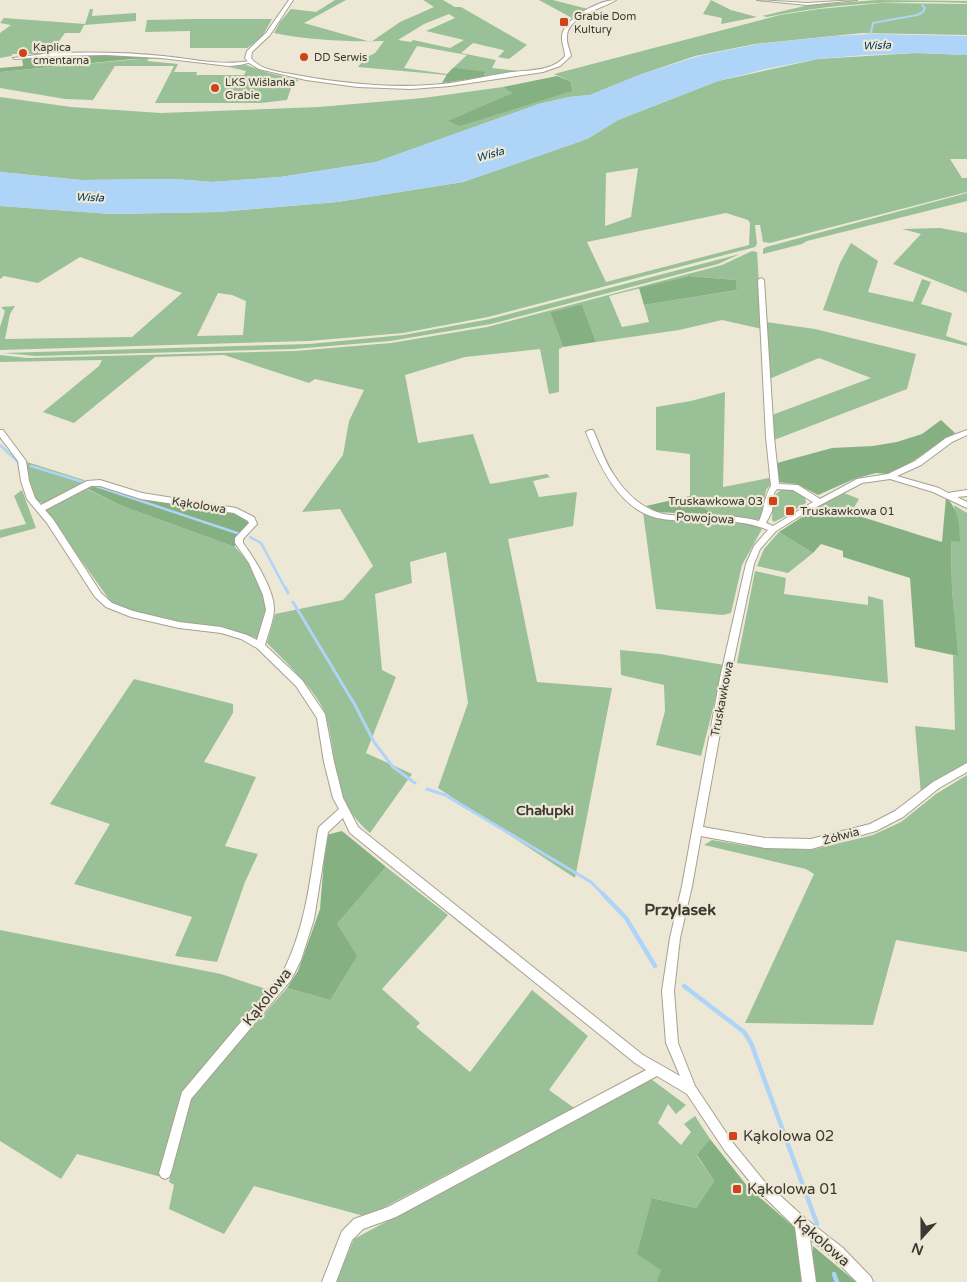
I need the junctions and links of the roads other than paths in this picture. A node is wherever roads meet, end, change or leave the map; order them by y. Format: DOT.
graph roads {
  1 [pos="291,0"];
  2 [pos="614,0"];
  3 [pos="759,0"];
  4 [pos="855,0"];
  5 [pos="15,58"];
  6 [pos="250,62"];
  7 [pos="761,280"];
  8 [pos="0,432"];
  9 [pos="590,432"];
  10 [pos="967,432"];
  11 [pos="890,476"];
  12 [pos="775,486"];
  13 [pos="967,493"];
  14 [pos="950,495"];
  15 [pos="818,501"];
  16 [pos="967,505"];
  17 [pos="40,509"];
  18 [pos="762,524"];
  19 [pos="773,530"];
  20 [pos="260,646"];
  21 [pos="967,767"];
  22 [pos="344,811"];
  23 [pos="697,832"];
  24 [pos="657,1070"];
  25 [pos="691,1090"];
  26 [pos="165,1174"];
  27 [pos="802,1224"];
  28 [pos="329,1282"];
  29 [pos="809,1282"];
  30 [pos="866,1282"];
  1 -- 6 [label="street"];
  2 -- 6 [label="street"];
  3 -- 4 [label="street"];
  5 -- 6 [label="street"];
  7 -- 12 [label="street"];
  8 -- 17 [label="street, Kąkolowa"];
  9 -- 18 [label="street, Powojowa"];
  10 -- 11 [label="street, Truskawkowa"];
  11 -- 14 [label="street"];
  11 -- 15 [label="street, Truskawkowa"];
  12 -- 15 [label="street"];
  12 -- 18 [label="street"];
  13 -- 14 [label="street"];
  14 -- 16 [label="street"];
  15 -- 19 [label="street, Truskawkowa"];
  17 -- 20 [label="street, Kąkolowa"];
  17 -- 20 [label="street, Kąkolowa"];
  18 -- 19 [label="street, Powojowa"];
  19 -- 23 [label="street, Truskawkowa"];
  20 -- 22 [label="street, Kąkolowa"];
  21 -- 23 [label="street, Żółwia"];
  22 -- 24 [label="street, Kąkolowa"];
  22 -- 26 [label="street, Kąkolowa"];
  23 -- 25 [label="street, Truskawkowa"];
  24 -- 25 [label="street, Kąkolowa"];
  24 -- 28 [label="street"];
  25 -- 27 [label="street, Kąkolowa"];
  27 -- 29 [label="street"];
  27 -- 30 [label="street, Kąkolowa"];
}
